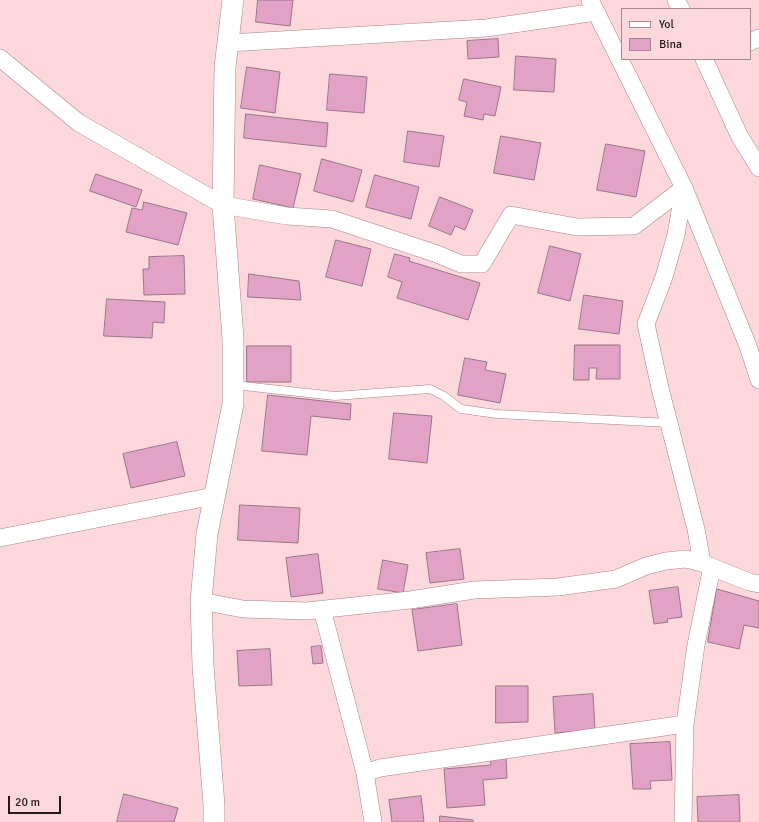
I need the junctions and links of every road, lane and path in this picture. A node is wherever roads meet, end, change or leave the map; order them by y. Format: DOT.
graph roads {
  1 [pos="233,0"];
  2 [pos="593,6"];
  3 [pos="228,43"];
  4 [pos="0,58"];
  5 [pos="707,60"];
  6 [pos="759,168"];
  7 [pos="684,188"];
  8 [pos="223,205"];
  9 [pos="759,380"];
  10 [pos="233,385"];
  11 [pos="669,423"];
  12 [pos="214,496"];
  13 [pos="0,538"];
  14 [pos="707,565"];
  15 [pos="759,584"];
  16 [pos="201,601"];
  17 [pos="322,610"];
  18 [pos="685,724"];
  19 [pos="365,773"];
  20 [pos="214,822"];
  21 [pos="373,822"];
  22 [pos="683,822"];
  1 -- 3 [label="street"];
  2 -- 3 [label="street"];
  2 -- 7 [label="street"];
  3 -- 8 [label="street"];
  4 -- 8 [label="street"];
  5 -- 6 [label="street"];
  7 -- 8 [label="street"];
  7 -- 9 [label="street"];
  7 -- 11 [label="street"];
  8 -- 10 [label="street"];
  10 -- 11 [label="lane"];
  10 -- 12 [label="street"];
  11 -- 14 [label="street"];
  12 -- 13 [label="street"];
  12 -- 16 [label="street"];
  14 -- 15 [label="street"];
  14 -- 17 [label="street"];
  14 -- 18 [label="street"];
  16 -- 17 [label="street"];
  16 -- 20 [label="street"];
  17 -- 19 [label="street"];
  18 -- 19 [label="street"];
  18 -- 22 [label="street"];
  19 -- 21 [label="street"];
}
